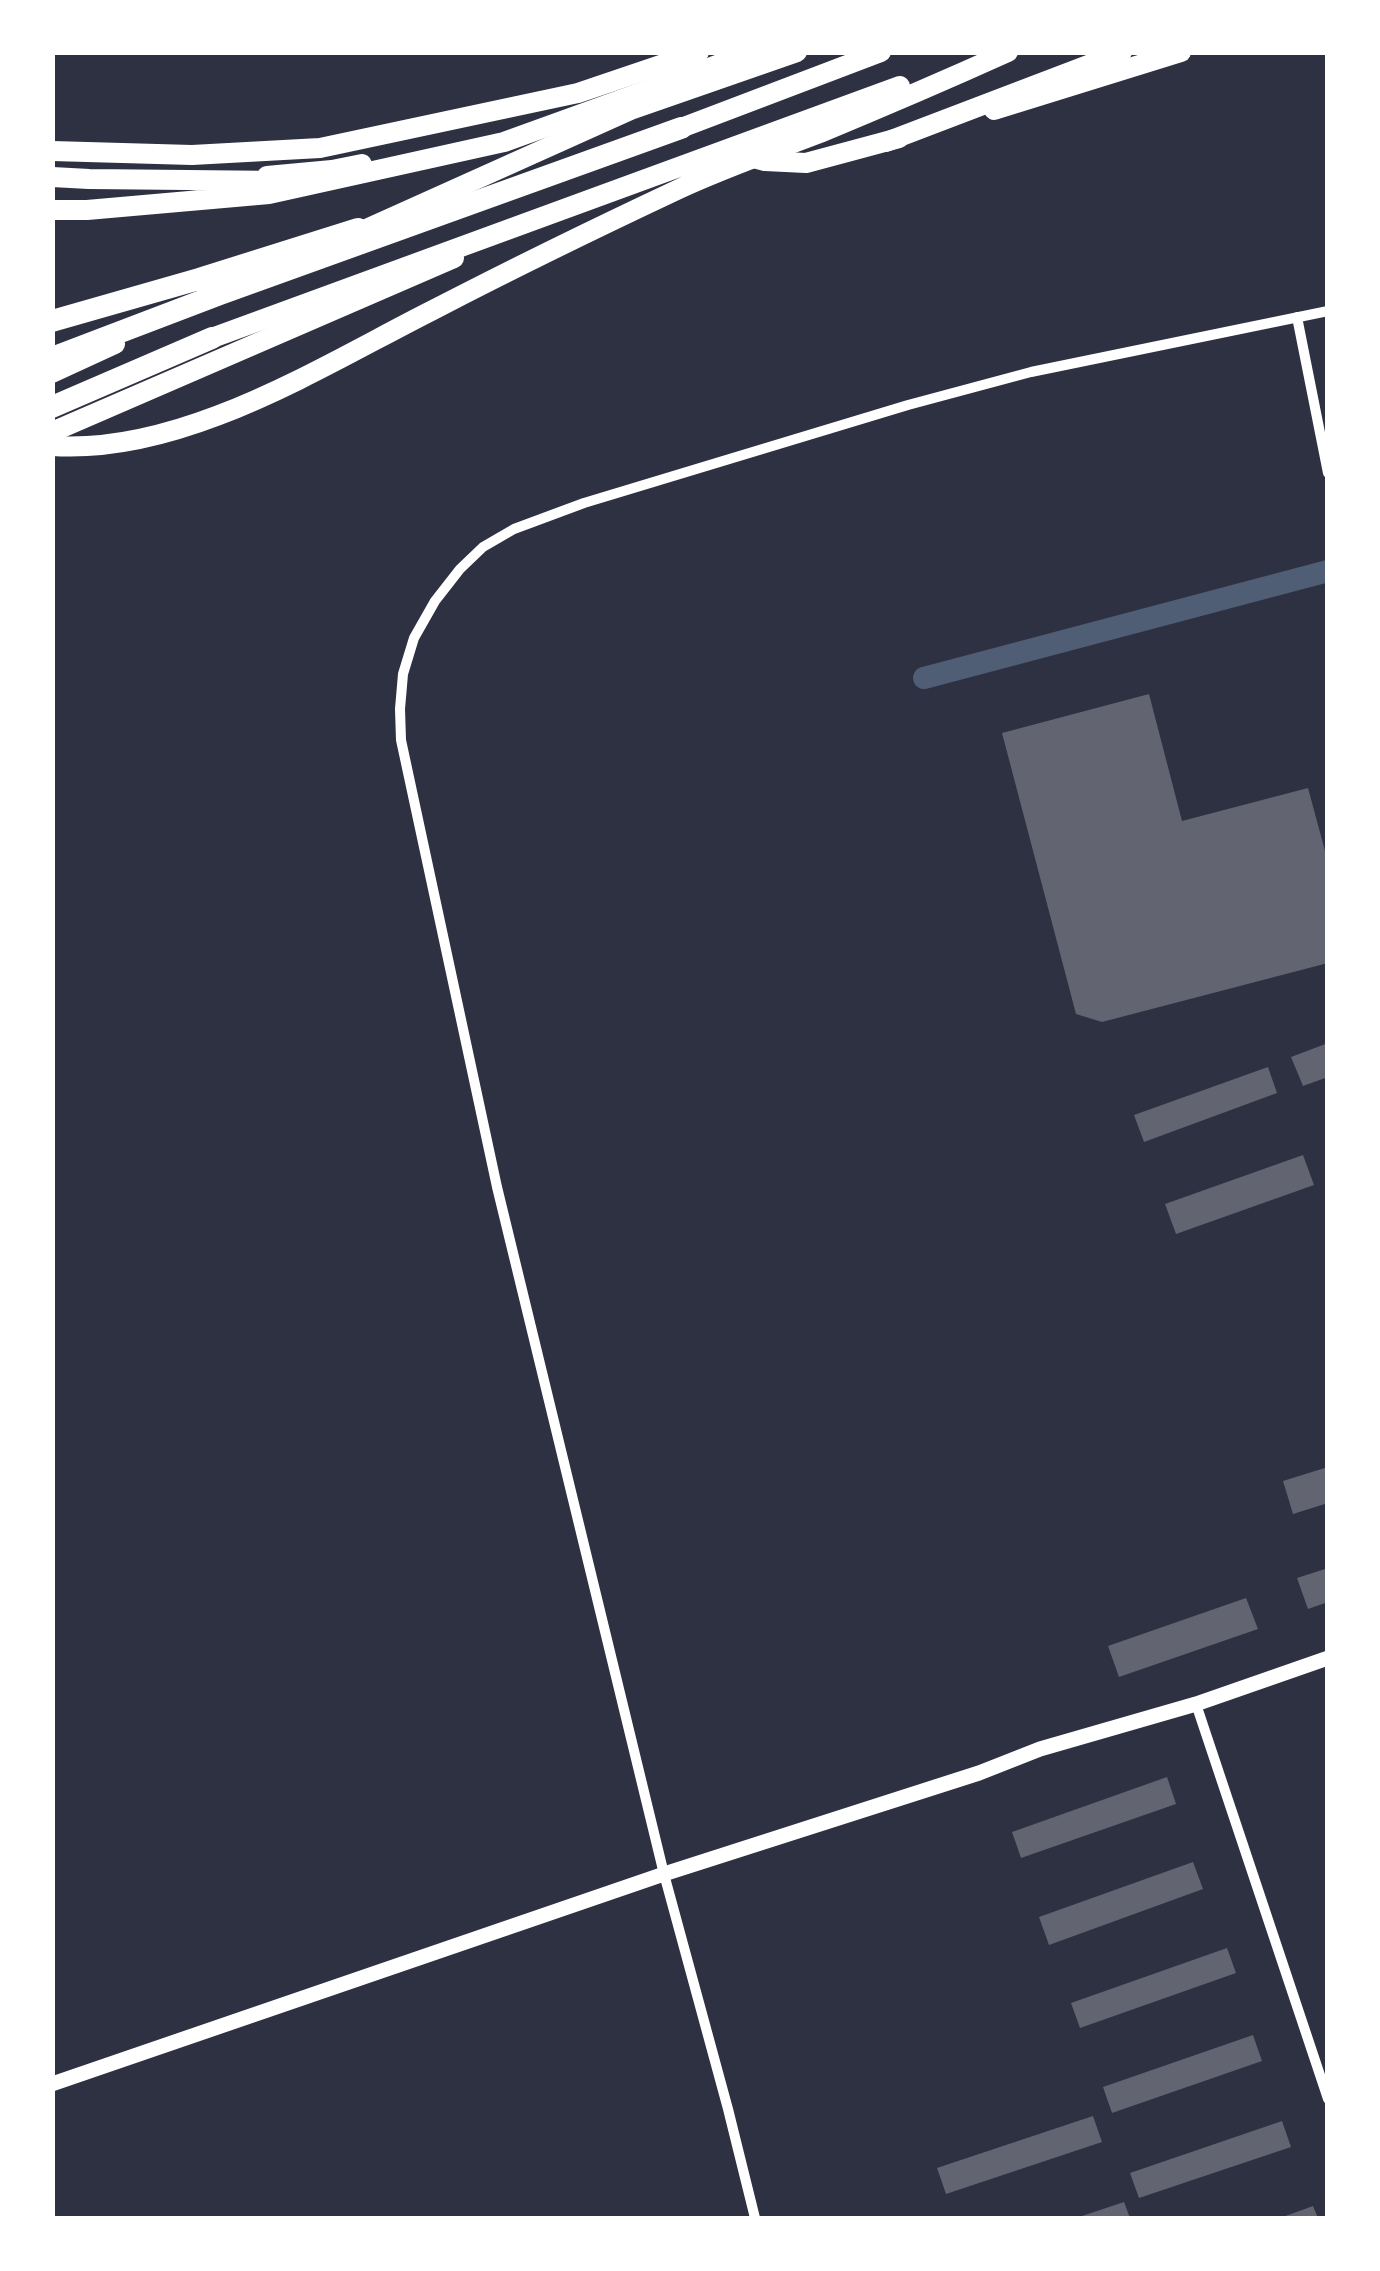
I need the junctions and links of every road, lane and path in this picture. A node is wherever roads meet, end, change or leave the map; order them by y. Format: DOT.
graph roads {
  1 [pos="699,52"];
  2 [pos="753,52"];
  3 [pos="796,52"];
  4 [pos="881,52"];
  5 [pos="991,52"];
  6 [pos="1008,52"];
  7 [pos="1122,52"];
  8 [pos="1182,52"];
  9 [pos="578,93"];
  10 [pos="633,109"];
  11 [pos="681,128"];
  12 [pos="510,135"];
  13 [pos="886,142"];
  14 [pos="52,151"];
  15 [pos="390,167"];
  16 [pos="476,178"];
  17 [pos="52,180"];
  18 [pos="52,210"];
  19 [pos="1328,311"];
  20 [pos="1297,317"];
  21 [pos="52,319"];
  22 [pos="212,338"];
  23 [pos="52,358"];
  24 [pos="52,373"];
  25 [pos="52,399"];
  26 [pos="52,408"];
  27 [pos="52,432"];
  28 [pos="52,446"];
  29 [pos="1328,473"];
  30 [pos="1328,1658"];
  31 [pos="1196,1704"];
  32 [pos="664,1874"];
  33 [pos="52,2084"];
  34 [pos="1328,2099"];
  35 [pos="754,2218"];
  1 -- 9 [label="main road"];
  2 -- 15 [label="main road"];
  3 -- 10 [label="main road"];
  4 -- 11 [label="main road"];
  5 -- 22 [label="main road"];
  6 -- 28 [label="main road"];
  7 -- 13 [label="main road"];
  8 -- 13 [label="main road"];
  9 -- 10 [label="main road"];
  9 -- 14 [label="main road"];
  10 -- 12 [label="main road"];
  10 -- 16 [label="main road"];
  11 -- 21 [label="highway"];
  11 -- 23 [label="highway"];
  12 -- 16 [label="main road"];
  12 -- 17 [label="main road"];
  13 -- 27 [label="main road"];
  15 -- 17 [label="main road"];
  15 -- 18 [label="main road"];
  16 -- 24 [label="main road"];
  19 -- 20 [label="street"];
  20 -- 29 [label="street"];
  20 -- 32 [label="street"];
  22 -- 25 [label="highway"];
  22 -- 26 [label="highway"];
  30 -- 31 [label="street"];
  31 -- 32 [label="street"];
  31 -- 34 [label="street"];
  32 -- 33 [label="street"];
  32 -- 35 [label="street"];
}
